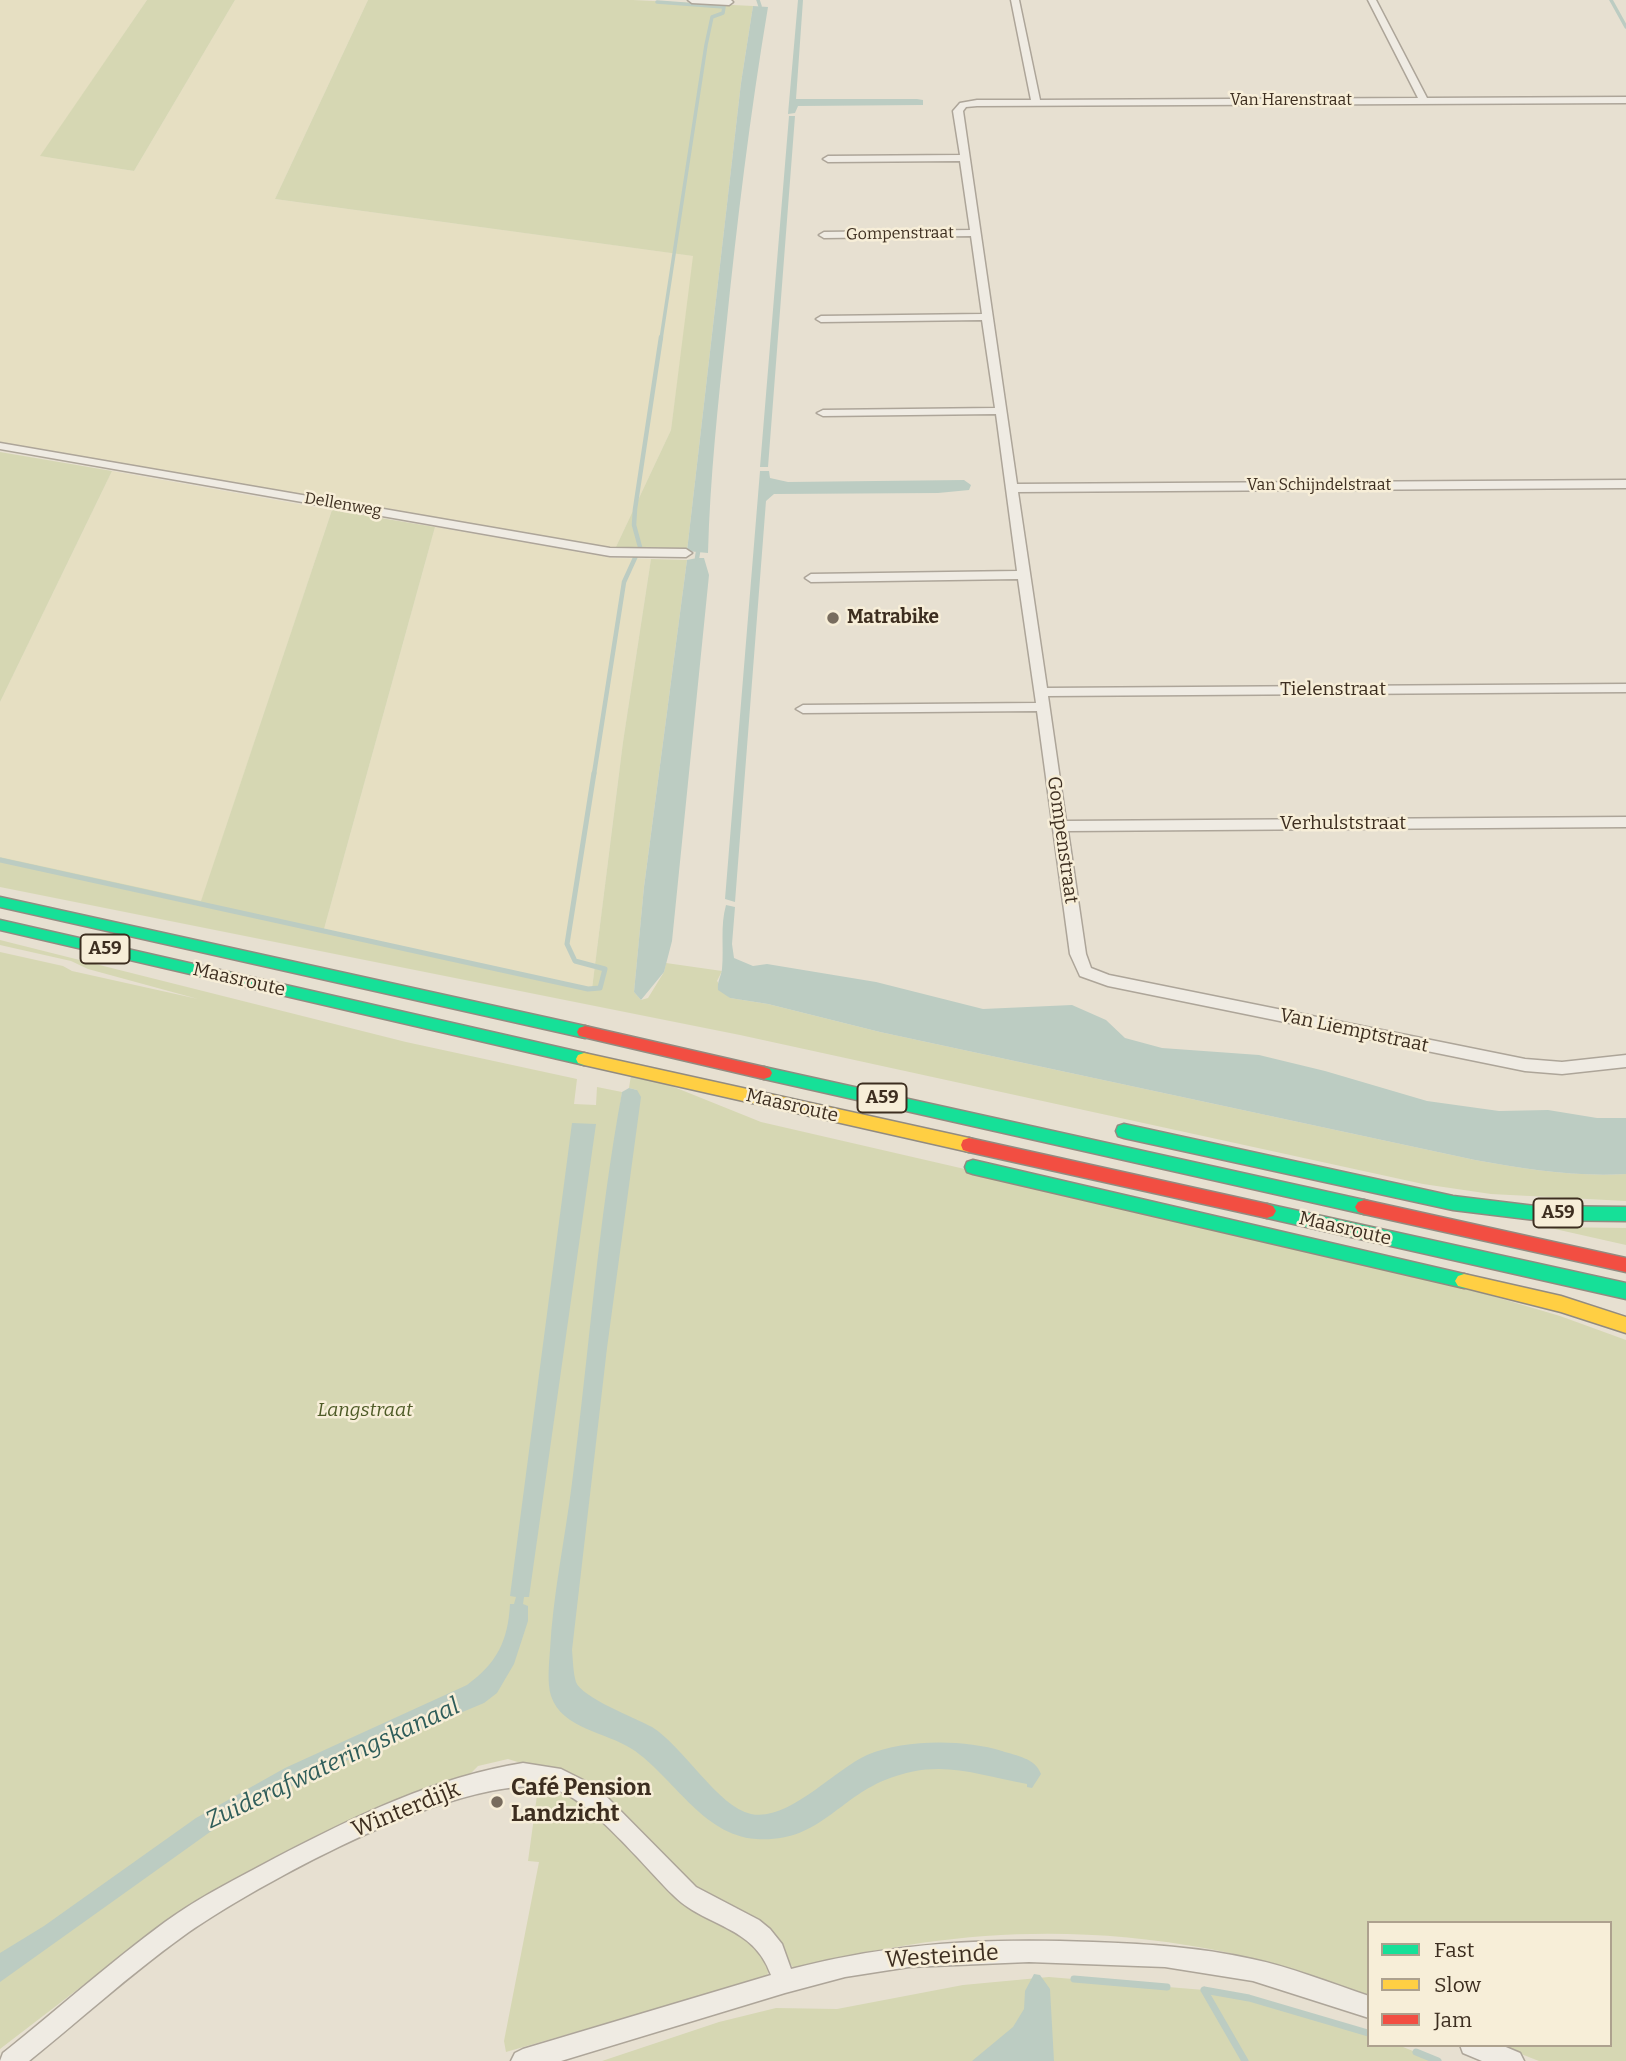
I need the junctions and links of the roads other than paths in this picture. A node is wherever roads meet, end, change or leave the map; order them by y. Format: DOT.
graph roads {
  1 [pos="692,0"];
  2 [pos="1015,0"];
  3 [pos="1372,0"];
  4 [pos="729,2"];
  5 [pos="1423,100"];
  6 [pos="1626,100"];
  7 [pos="1036,103"];
  8 [pos="958,111"];
  9 [pos="828,159"];
  10 [pos="965,159"];
  11 [pos="976,233"];
  12 [pos="824,235"];
  13 [pos="988,317"];
  14 [pos="821,318"];
  15 [pos="1001,411"];
  16 [pos="823,413"];
  17 [pos="0,446"];
  18 [pos="1626,484"];
  19 [pos="1012,488"];
  20 [pos="686,554"];
  21 [pos="1024,575"];
  22 [pos="811,578"];
  23 [pos="1626,688"];
  24 [pos="1041,692"];
  25 [pos="1043,707"];
  26 [pos="803,709"];
  27 [pos="1626,822"];
  28 [pos="1060,826"];
  29 [pos="0,902"];
  30 [pos="0,925"];
  31 [pos="138,933"];
  32 [pos="346,962"];
  33 [pos="1085,972"];
  34 [pos="1626,1061"];
  35 [pos="747,1096"];
  36 [pos="1112,1128"];
  37 [pos="882,1142"];
  38 [pos="958,1163"];
  39 [pos="1626,1214"];
  40 [pos="1626,1265"];
  41 [pos="1626,1291"];
  42 [pos="1626,1325"];
  43 [pos="785,1982"];
  44 [pos="1367,2006"];
  45 [pos="1476,2047"];
  46 [pos="11,2061"];
  47 [pos="523,2061"];
  48 [pos="1513,2061"];
  1 -- 4 [label="street"];
  2 -- 7 [label="street"];
  3 -- 5 [label="street"];
  5 -- 6 [label="street, Van Harenstraat"];
  5 -- 7 [label="street, Van Harenstraat"];
  7 -- 8 [label="street, Van Harenstraat"];
  8 -- 10 [label="street, Gompenstraat"];
  9 -- 10 [label="street"];
  10 -- 11 [label="street, Gompenstraat"];
  11 -- 12 [label="street, Gompenstraat"];
  11 -- 13 [label="street, Gompenstraat"];
  13 -- 14 [label="street"];
  13 -- 15 [label="street, Gompenstraat"];
  15 -- 16 [label="street"];
  15 -- 19 [label="street, Gompenstraat"];
  17 -- 20 [label="street, Dellenweg"];
  18 -- 19 [label="street, Van Schijndelstraat"];
  19 -- 21 [label="street, Gompenstraat"];
  21 -- 22 [label="street"];
  21 -- 24 [label="street, Gompenstraat"];
  23 -- 24 [label="street, Tielenstraat"];
  24 -- 25 [label="street, Gompenstraat"];
  25 -- 26 [label="street"];
  25 -- 28 [label="street, Gompenstraat"];
  27 -- 28 [label="street, Verhulststraat"];
  28 -- 33 [label="street, Gompenstraat"];
  29 -- 31 [label="highway, Maasroute / A59"];
  30 -- 35 [label="highway, Maasroute / A59"];
  31 -- 32 [label="highway, A59"];
  31 -- 40 [label="highway, Maasroute / A59"];
  33 -- 34 [label="street, Van Liemptstraat"];
  35 -- 37 [label="highway, A59"];
  35 -- 41 [label="highway, Maasroute / A59"];
  36 -- 39 [label="highway, A59"];
  38 -- 42 [label="highway"];
  43 -- 44 [label="street, Westeinde"];
  43 -- 46 [label="street, Winterdijk"];
  43 -- 47 [label="street, Westeinde"];
  45 -- 48 [label="street"];
}
